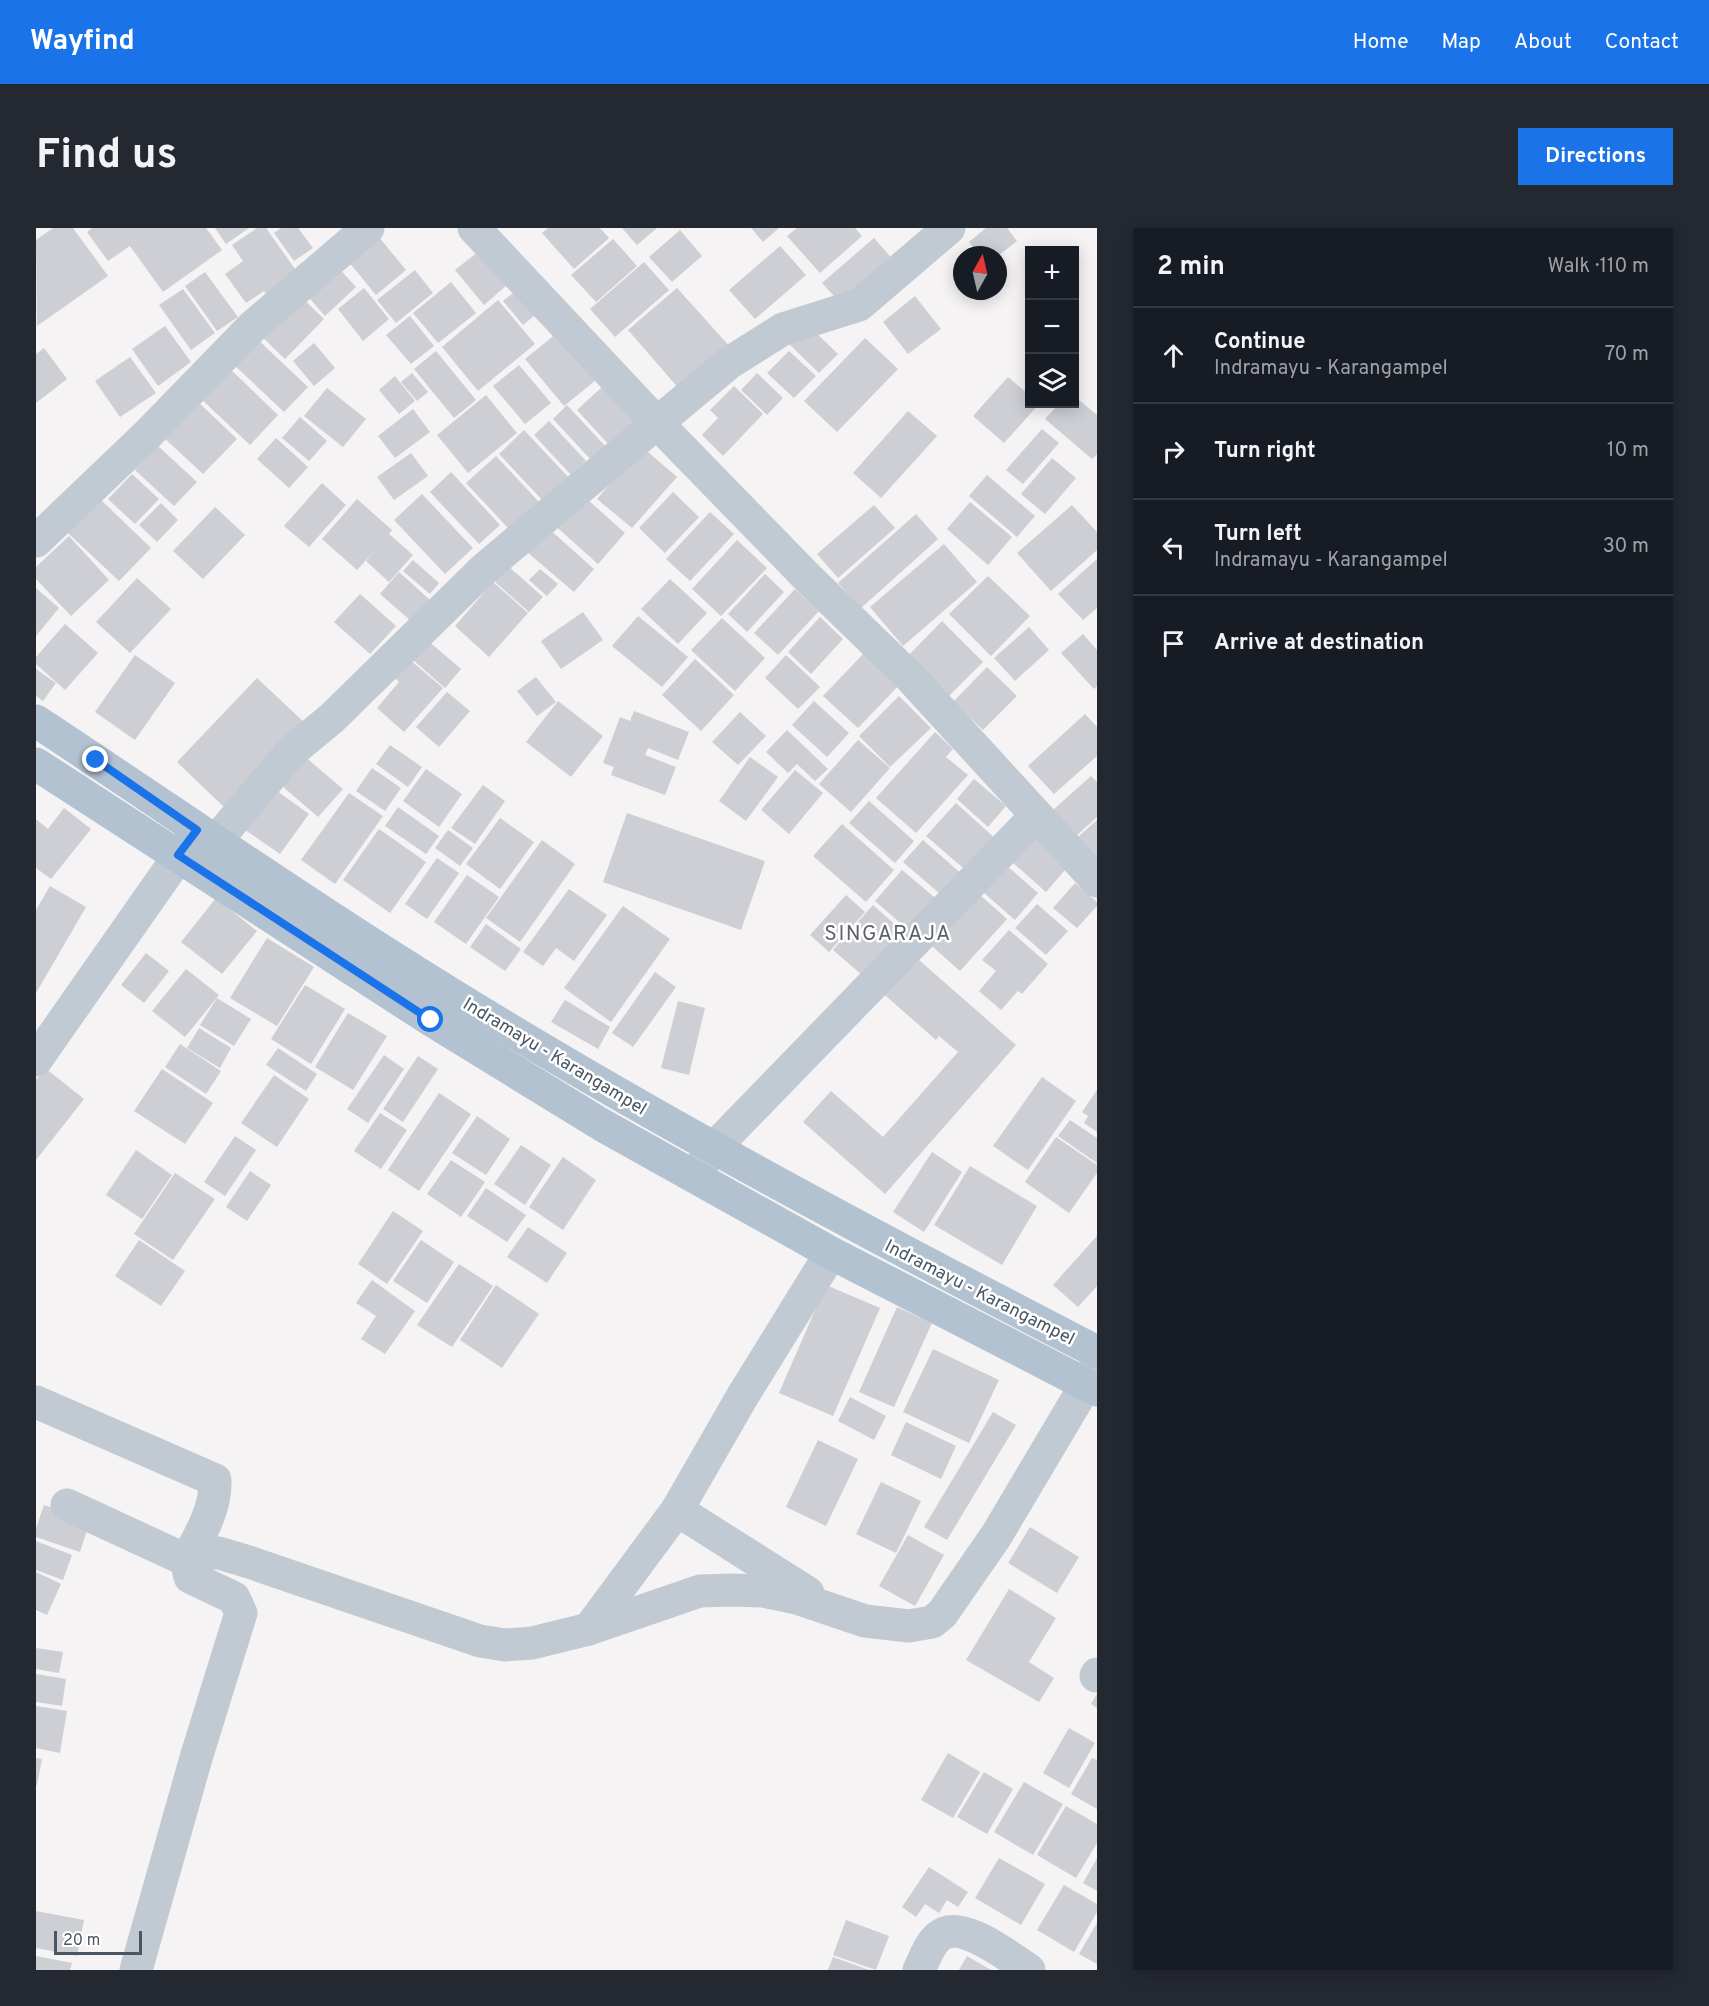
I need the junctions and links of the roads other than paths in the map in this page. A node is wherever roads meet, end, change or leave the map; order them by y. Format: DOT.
graph roads {
  1 [pos="368,228"];
  2 [pos="474,228"];
  3 [pos="949,228"];
  4 [pos="657,423"];
  5 [pos="36,541"];
  6 [pos="36,721"];
  7 [pos="36,764"];
  8 [pos="1036,816"];
  9 [pos="196,843"];
  10 [pos="1097,881"];
  11 [pos="36,1060"];
  12 [pos="712,1149"];
  13 [pos="693,1178"];
  14 [pos="831,1253"];
  15 [pos="1097,1352"];
  16 [pos="1093,1380"];
  17 [pos="36,1402"];
  18 [pos="67,1505"];
  19 [pos="677,1510"];
  20 [pos="189,1556"];
  21 [pos="837,1611"];
  22 [pos="589,1629"];
  23 [pos="136,1970"];
  24 [pos="920,1970"];
  25 [pos="1029,1970"];
  1 -- 5 [label="street"];
  2 -- 4 [label="street"];
  3 -- 4 [label="street"];
  4 -- 8 [label="street"];
  4 -- 9 [label="street"];
  6 -- 9 [label="main road, Indramayu - Karangampel"];
  7 -- 9 [label="main road, Indramayu - Karangampel"];
  8 -- 10 [label="street"];
  8 -- 12 [label="street"];
  9 -- 11 [label="street"];
  9 -- 12 [label="main road, Indramayu - Karangampel"];
  9 -- 13 [label="main road, Indramayu - Karangampel"];
  12 -- 13 [label="street"];
  12 -- 15 [label="main road, Indramayu - Karangampel"];
  13 -- 14 [label="main road, Indramayu - Karangampel"];
  14 -- 16 [label="main road, Indramayu - Karangampel"];
  14 -- 19 [label="street"];
  16 -- 21 [label="street"];
  17 -- 20 [label="street"];
  18 -- 20 [label="street"];
  19 -- 21 [label="street"];
  19 -- 22 [label="street"];
  20 -- 22 [label="street"];
  20 -- 23 [label="street"];
  21 -- 22 [label="street"];
  24 -- 25 [label="street"];
}
